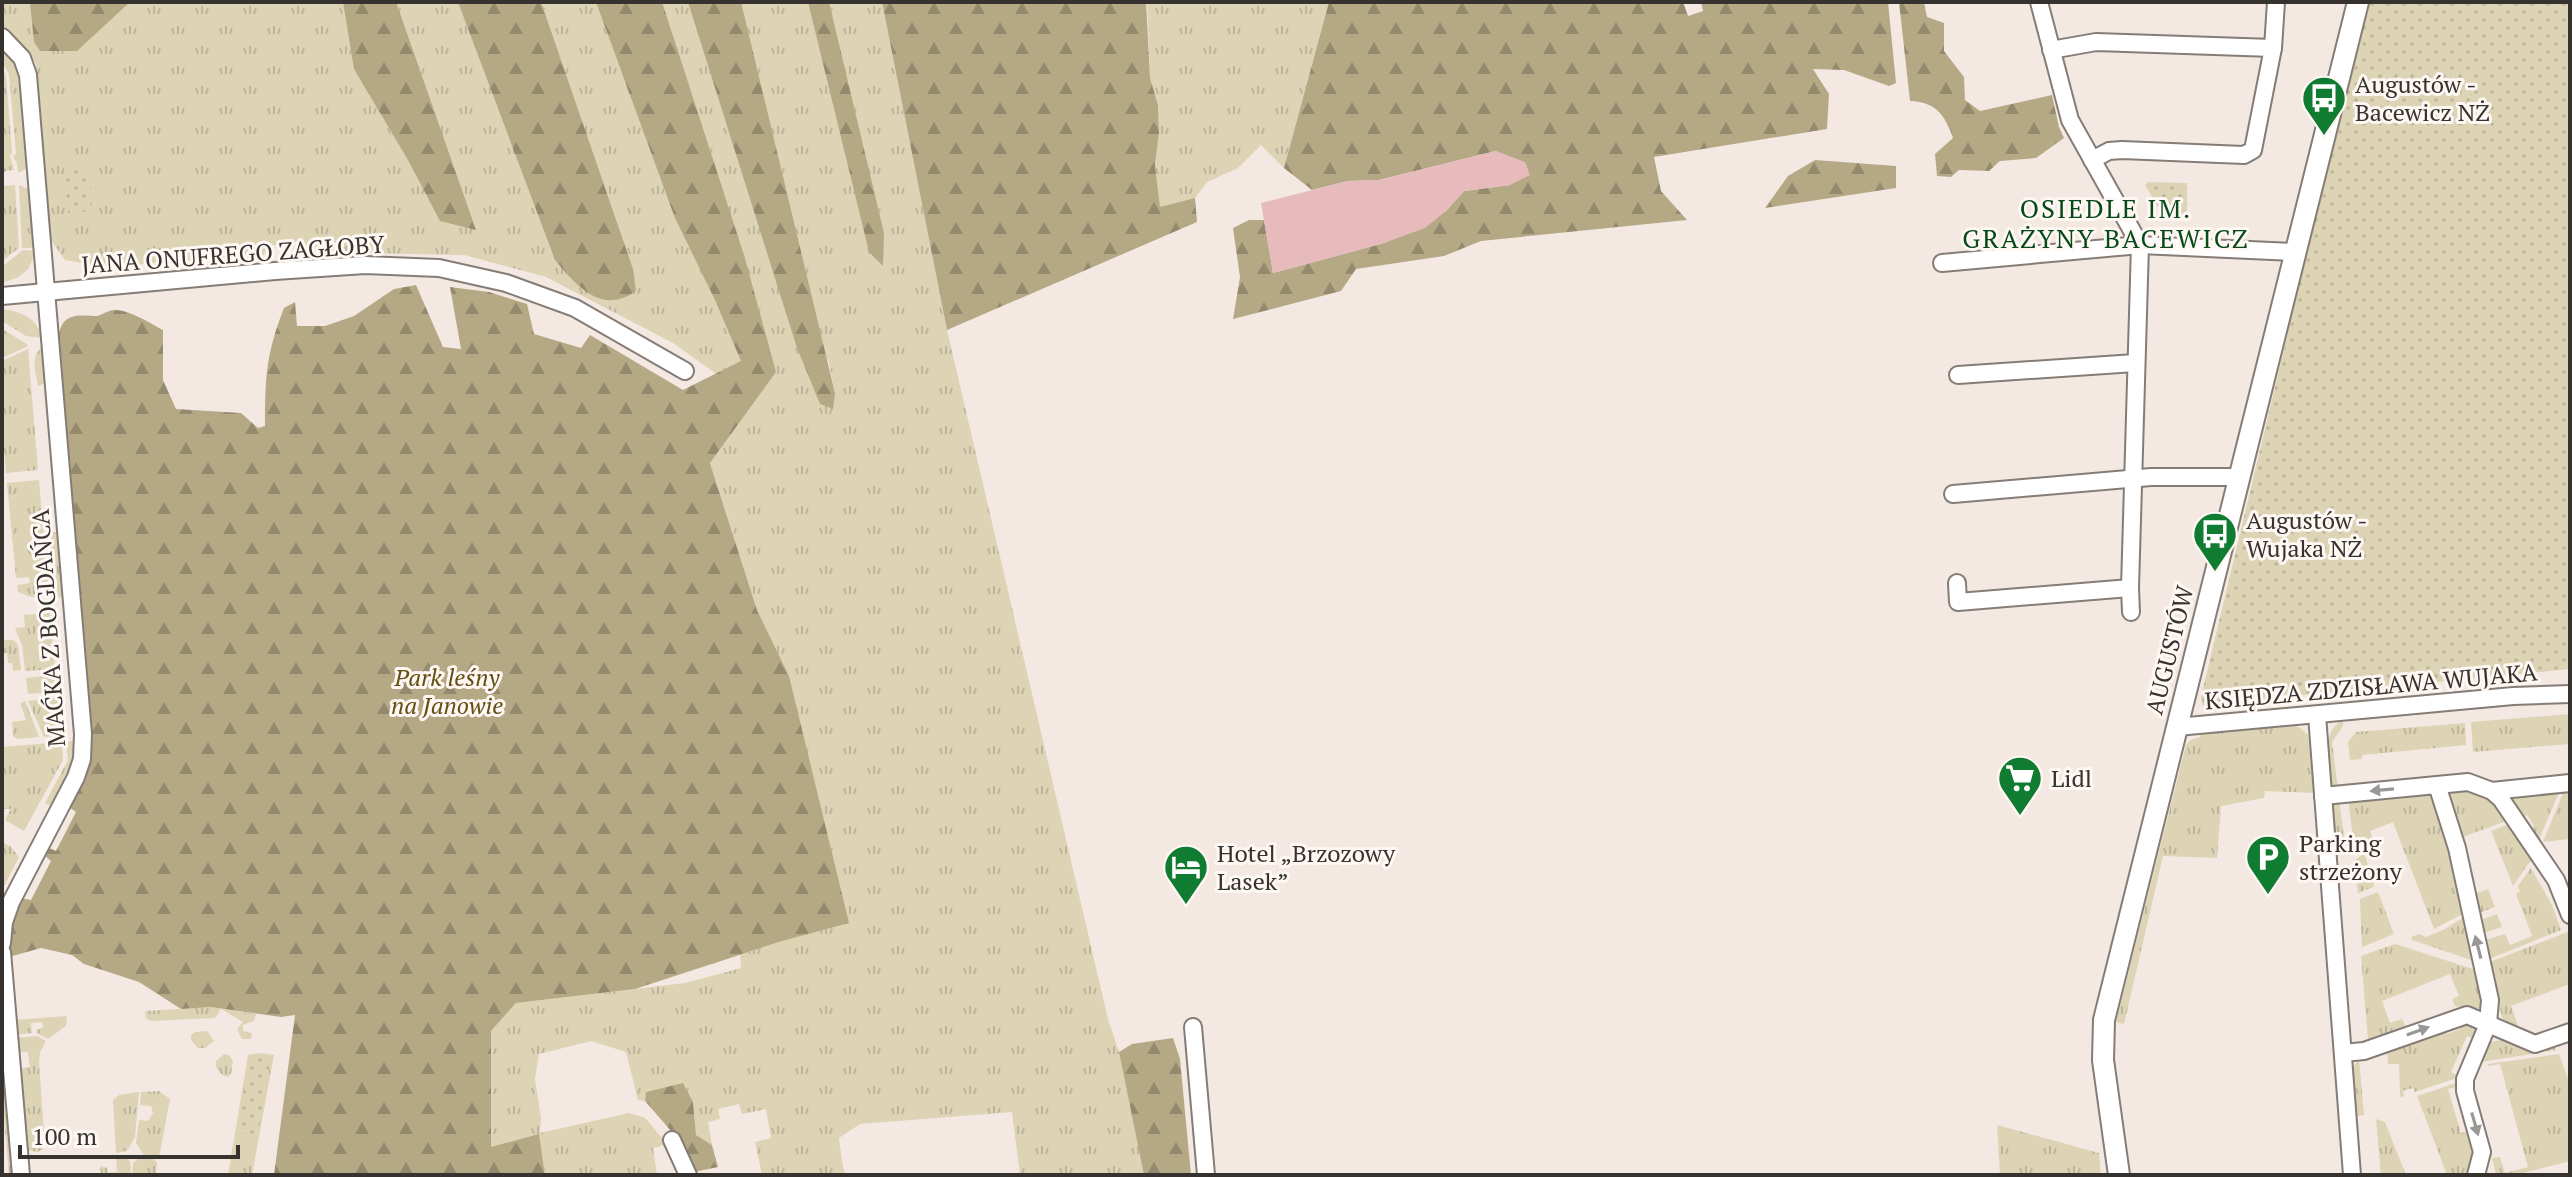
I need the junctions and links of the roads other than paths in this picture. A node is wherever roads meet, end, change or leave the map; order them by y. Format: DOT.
graph roads {
  1 [pos="2039,2"];
  2 [pos="2276,2"];
  3 [pos="2358,2"];
  4 [pos="2,37"];
  5 [pos="2273,48"];
  6 [pos="2051,50"];
  7 [pos="2092,160"];
  8 [pos="2140,245"];
  9 [pos="2296,252"];
  10 [pos="1942,263"];
  11 [pos="45,292"];
  12 [pos="2,296"];
  13 [pos="2135,363"];
  14 [pos="685,371"];
  15 [pos="1958,375"];
  16 [pos="2239,477"];
  17 [pos="2134,480"];
  18 [pos="1953,494"];
  19 [pos="1957,583"];
  20 [pos="2130,588"];
  21 [pos="2131,612"];
  22 [pos="2570,694"];
  23 [pos="2317,715"];
  24 [pos="2177,727"];
  25 [pos="2570,783"];
  26 [pos="2437,785"];
  27 [pos="2492,791"];
  28 [pos="2323,796"];
  29 [pos="2563,879"];
  30 [pos="2570,915"];
  31 [pos="2,943"];
  32 [pos="2,952"];
  33 [pos="3,999"];
  34 [pos="2488,1024"];
  35 [pos="1193,1027"];
  36 [pos="2570,1033"];
  37 [pos="2343,1053"];
  38 [pos="672,1140"];
  39 [pos="21,1175"];
  40 [pos="688,1175"];
  41 [pos="1206,1175"];
  42 [pos="2119,1175"];
  43 [pos="2352,1175"];
  44 [pos="2476,1175"];
  1 -- 6 [label="street"];
  2 -- 5 [label="street"];
  3 -- 9 [label="street, AUGUSTÓW"];
  4 -- 11 [label="street, MAĆKA Z BOGDAŃCA"];
  5 -- 6 [label="street"];
  5 -- 7 [label="street"];
  6 -- 7 [label="street"];
  7 -- 8 [label="street"];
  8 -- 9 [label="street"];
  8 -- 10 [label="street"];
  8 -- 13 [label="street"];
  9 -- 16 [label="street, AUGUSTÓW"];
  11 -- 12 [label="street, JANA ONUFREGO ZAGŁOBY"];
  11 -- 14 [label="street, JANA ONUFREGO ZAGŁOBY"];
  11 -- 31 [label="street, MAĆKA Z BOGDAŃCA"];
  13 -- 15 [label="street"];
  13 -- 17 [label="street"];
  16 -- 17 [label="street"];
  16 -- 24 [label="street, AUGUSTÓW"];
  17 -- 18 [label="street"];
  17 -- 20 [label="street"];
  19 -- 20 [label="street"];
  20 -- 21 [label="street"];
  22 -- 23 [label="street, KSIĘDZA ZDZISŁAWA WUJAKA"];
  23 -- 24 [label="street, KSIĘDZA ZDZISŁAWA WUJAKA"];
  23 -- 28 [label="street"];
  24 -- 42 [label="street, AUGUSTÓW"];
  25 -- 27 [label="street"];
  26 -- 27 [label="street"];
  26 -- 28 [label="street, one-way"];
  34 -- 26 [label="street, one-way"];
  27 -- 29 [label="street"];
  28 -- 37 [label="street"];
  29 -- 30 [label="street"];
  32 -- 33 [label="street"];
  33 -- 39 [label="street"];
  34 -- 36 [label="street"];
  37 -- 34 [label="street, one-way"];
  34 -- 44 [label="street, one-way"];
  35 -- 41 [label="street"];
  37 -- 43 [label="street"];
  38 -- 40 [label="street"];
}
